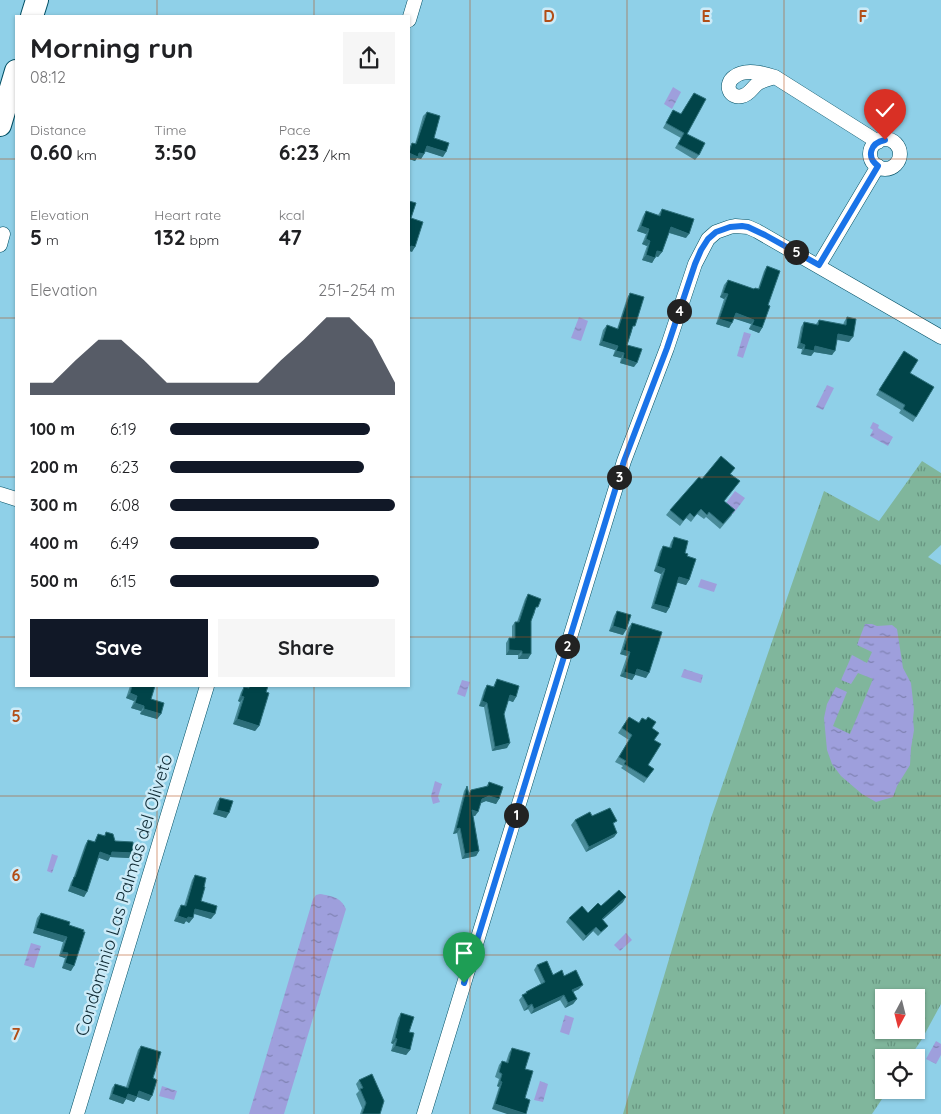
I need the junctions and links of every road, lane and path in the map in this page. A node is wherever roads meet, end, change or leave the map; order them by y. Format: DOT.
graph roads {
  1 [pos="37,0"];
  2 [pos="415,0"];
  3 [pos="32,15"];
  4 [pos="410,17"];
  5 [pos="15,74"];
  6 [pos="775,78"];
  7 [pos="0,125"];
  8 [pos="878,142"];
  9 [pos="878,166"];
  10 [pos="819,265"];
  11 [pos="941,337"];
  12 [pos="0,494"];
  13 [pos="15,499"];
  14 [pos="207,687"];
  15 [pos="77,1114"];
  16 [pos="424,1114"];
  1 -- 3 [label="main road"];
  2 -- 4 [label="street"];
  5 -- 7 [label="main road"];
  6 -- 8 [label="street"];
  8 -- 9 [label="street"];
  8 -- 9 [label="street"];
  9 -- 10 [label="street"];
  10 -- 11 [label="street"];
  10 -- 16 [label="street"];
  12 -- 13 [label="street"];
  14 -- 15 [label="street, Condominio Las Palmas del Oliveto"];
}
